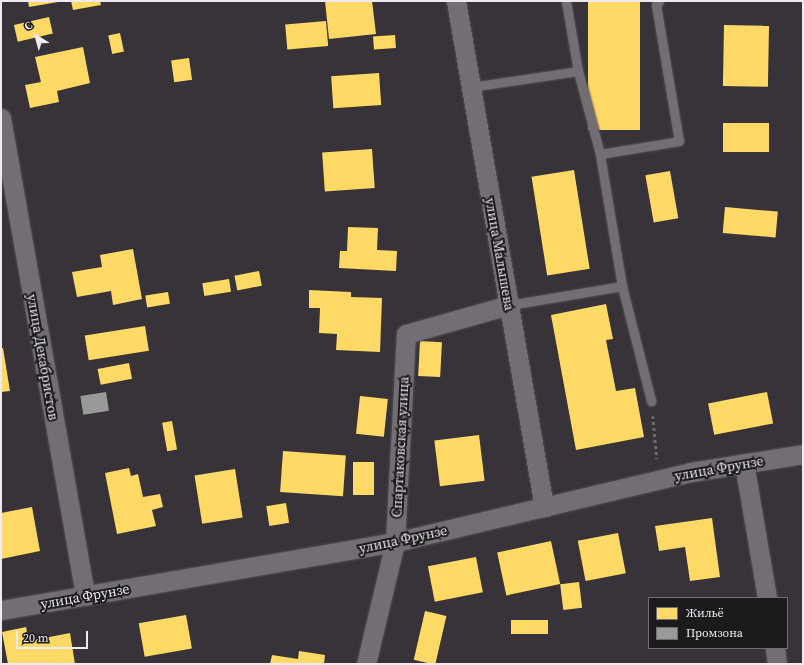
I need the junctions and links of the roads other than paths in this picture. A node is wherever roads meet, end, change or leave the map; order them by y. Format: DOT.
graph roads {
  1 [pos="456,1"];
  2 [pos="566,1"];
  3 [pos="659,1"];
  4 [pos="578,71"];
  5 [pos="471,88"];
  6 [pos="1,118"];
  7 [pos="600,154"];
  8 [pos="622,286"];
  9 [pos="509,305"];
  10 [pos="651,402"];
  11 [pos="803,454"];
  12 [pos="744,463"];
  13 [pos="544,507"];
  14 [pos="395,542"];
  15 [pos="85,596"];
  16 [pos="767,597"];
  17 [pos="1,610"];
  18 [pos="775,649"];
  19 [pos="366,664"];
  20 [pos="777,664"];
  1 -- 5 [label="street, улица Малышева"];
  2 -- 4 [label="lane"];
  3 -- 7 [label="lane"];
  4 -- 5 [label="lane"];
  4 -- 7 [label="lane"];
  5 -- 9 [label="street, улица Малышева"];
  6 -- 15 [label="street, улица Декабристов"];
  7 -- 8 [label="lane"];
  8 -- 9 [label="lane"];
  8 -- 10 [label="lane"];
  9 -- 13 [label="street, улица Малышева"];
  9 -- 14 [label="street, Спартаковская улица"];
  11 -- 12 [label="street, улица Фрунзе"];
  12 -- 13 [label="street, улица Фрунзе"];
  12 -- 16 [label="street"];
  13 -- 14 [label="street, улица Фрунзе"];
  14 -- 15 [label="street, улица Фрунзе"];
  14 -- 19 [label="street, Спартаковская улица"];
  15 -- 17 [label="street, улица Фрунзе"];
  18 -- 20 [label="street"];
}
